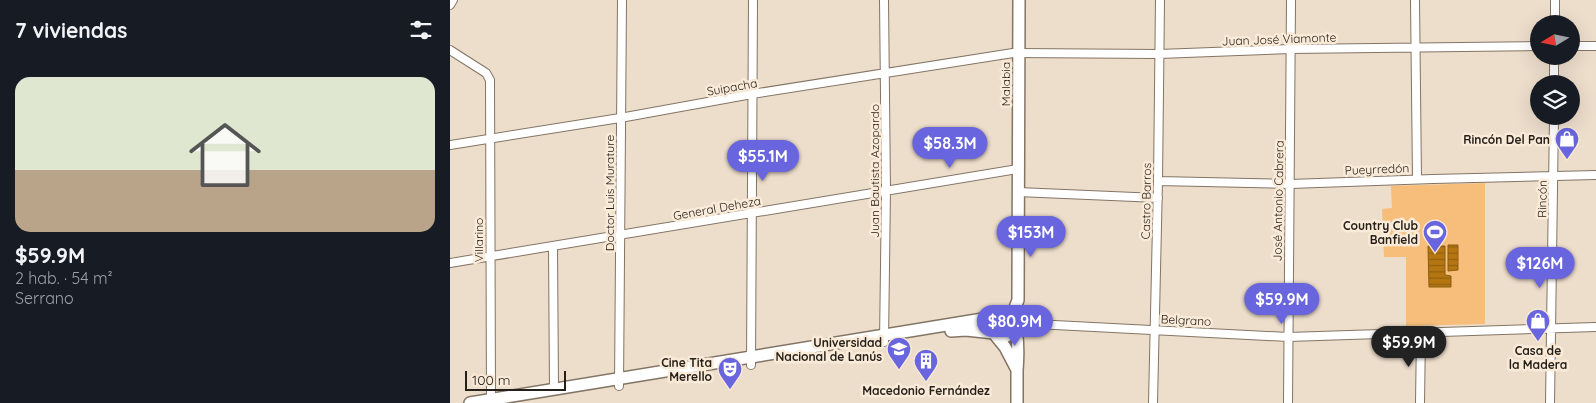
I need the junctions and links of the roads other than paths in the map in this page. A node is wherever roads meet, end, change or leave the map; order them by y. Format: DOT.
graph roads {
  1 [pos="453,0"];
  2 [pos="622,0"];
  3 [pos="753,0"];
  4 [pos="884,0"];
  5 [pos="1019,0"];
  6 [pos="1160,0"];
  7 [pos="1291,0"];
  8 [pos="1415,0"];
  9 [pos="1555,0"];
  10 [pos="450,5"];
  11 [pos="1554,15"];
  12 [pos="1530,46"];
  13 [pos="1580,46"];
  14 [pos="1596,46"];
  15 [pos="1416,48"];
  16 [pos="1290,49"];
  17 [pos="450,50"];
  18 [pos="1019,54"];
  19 [pos="1159,54"];
  20 [pos="885,73"];
  21 [pos="752,94"];
  22 [pos="620,118"];
  23 [pos="1554,125"];
  24 [pos="490,139"];
  25 [pos="450,145"];
  26 [pos="1018,169"];
  27 [pos="1596,175"];
  28 [pos="1553,176"];
  29 [pos="1417,179"];
  30 [pos="1158,181"];
  31 [pos="1290,184"];
  32 [pos="886,190"];
  33 [pos="1018,192"];
  34 [pos="1158,198"];
  35 [pos="752,213"];
  36 [pos="621,236"];
  37 [pos="553,247"];
  38 [pos="489,258"];
  39 [pos="450,263"];
  40 [pos="995,318"];
  41 [pos="1013,322"];
  42 [pos="1596,327"];
  43 [pos="1551,328"];
  44 [pos="1154,329"];
  45 [pos="1421,333"];
  46 [pos="995,335"];
  47 [pos="1288,337"];
  48 [pos="884,338"];
  49 [pos="751,361"];
  50 [pos="1017,372"];
  51 [pos="618,383"];
  52 [pos="554,390"];
  53 [pos="490,401"];
  54 [pos="470,403"];
  55 [pos="510,403"];
  56 [pos="1017,403"];
  57 [pos="1153,403"];
  58 [pos="1288,403"];
  59 [pos="1420,403"];
  60 [pos="1550,403"];
  1 -- 10 [label="street"];
  2 -- 22 [label="street, Doctor Luis Murature"];
  3 -- 21 [label="street"];
  4 -- 20 [label="street, Juan Bautista Azopardo"];
  5 -- 18 [label="main road, Malabia"];
  6 -- 19 [label="street, Castro Barros"];
  7 -- 16 [label="street, José Antonio Cabrera"];
  8 -- 15 [label="street"];
  9 -- 11 [label="street"];
  12 -- 15 [label="street, Juan José Viamonte"];
  13 -- 14 [label="street"];
  15 -- 16 [label="street, Juan José Viamonte"];
  15 -- 29 [label="street"];
  16 -- 19 [label="street, Juan José Viamonte"];
  16 -- 31 [label="street, José Antonio Cabrera"];
  17 -- 24 [label="street, Villarino"];
  18 -- 19 [label="street, Juan José Viamonte"];
  18 -- 20 [label="street, Suipacha"];
  18 -- 26 [label="main road, Malabia"];
  19 -- 30 [label="street, Castro Barros"];
  20 -- 21 [label="street, Suipacha"];
  20 -- 32 [label="street, Juan Bautista Azopardo"];
  21 -- 22 [label="street, Suipacha"];
  21 -- 35 [label="street"];
  22 -- 24 [label="street, Suipacha"];
  22 -- 36 [label="street, Doctor Luis Murature"];
  23 -- 28 [label="street, Rincón"];
  24 -- 25 [label="street, Suipacha"];
  24 -- 38 [label="street, Villarino"];
  26 -- 32 [label="street, General Deheza"];
  26 -- 33 [label="main road, Malabia"];
  27 -- 28 [label="street, Pueyrredón"];
  28 -- 29 [label="street, Pueyrredón"];
  28 -- 43 [label="street, Rincón"];
  29 -- 31 [label="street, Pueyrredón"];
  30 -- 31 [label="street, Pueyrredón"];
  30 -- 34 [label="street, Castro Barros"];
  31 -- 47 [label="street, José Antonio Cabrera"];
  32 -- 35 [label="street, General Deheza"];
  32 -- 48 [label="street, Juan Bautista Azopardo"];
  33 -- 34 [label="street"];
  33 -- 41 [label="main road, Malabia"];
  34 -- 44 [label="street, Castro Barros"];
  35 -- 36 [label="street, General Deheza"];
  35 -- 49 [label="street"];
  36 -- 37 [label="street, General Deheza"];
  36 -- 51 [label="street, Doctor Luis Murature"];
  37 -- 38 [label="street, General Deheza"];
  37 -- 52 [label="street"];
  38 -- 39 [label="street, General Deheza"];
  38 -- 53 [label="street, Villarino"];
  40 -- 41 [label="main road"];
  40 -- 46 [label="main road"];
  40 -- 48 [label="main road"];
  41 -- 44 [label="street, Belgrano"];
  41 -- 46 [label="main road"];
  41 -- 50 [label="main road, Malabia"];
  42 -- 43 [label="street, Belgrano"];
  43 -- 45 [label="street, Belgrano"];
  43 -- 60 [label="street, Rincón"];
  44 -- 47 [label="street, Belgrano"];
  44 -- 57 [label="street, Castro Barros"];
  45 -- 47 [label="street, Belgrano"];
  45 -- 59 [label="street"];
  46 -- 48 [label="main road"];
  46 -- 50 [label="main road"];
  47 -- 58 [label="street, José Antonio Cabrera"];
  48 -- 49 [label="main road"];
  49 -- 51 [label="main road"];
  50 -- 56 [label="main road, Malabia"];
  51 -- 52 [label="main road"];
  51 -- 55 [label="main road"];
  52 -- 53 [label="main road"];
  53 -- 54 [label="main road"];
}
